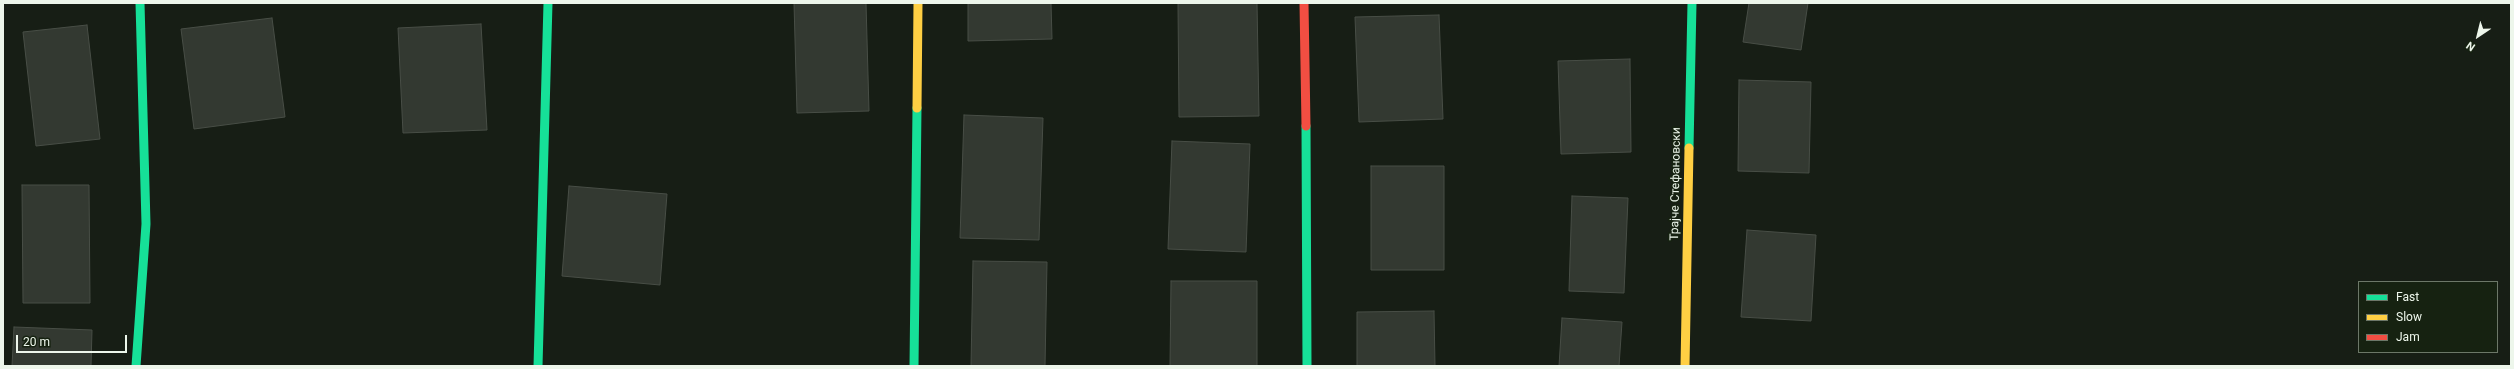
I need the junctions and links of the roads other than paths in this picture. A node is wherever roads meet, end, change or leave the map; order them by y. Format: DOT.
graph roads {
  1 [pos="140,3"];
  2 [pos="548,3"];
  3 [pos="918,3"];
  4 [pos="1304,3"];
  5 [pos="1692,3"];
  6 [pos="136,366"];
  7 [pos="538,366"];
  8 [pos="914,366"];
  9 [pos="1307,366"];
  10 [pos="1685,366"];
  1 -- 6 [label="street"];
  2 -- 7 [label="street"];
  3 -- 8 [label="street"];
  4 -- 9 [label="street"];
  5 -- 10 [label="street, Трајче Стефановски"];
}
